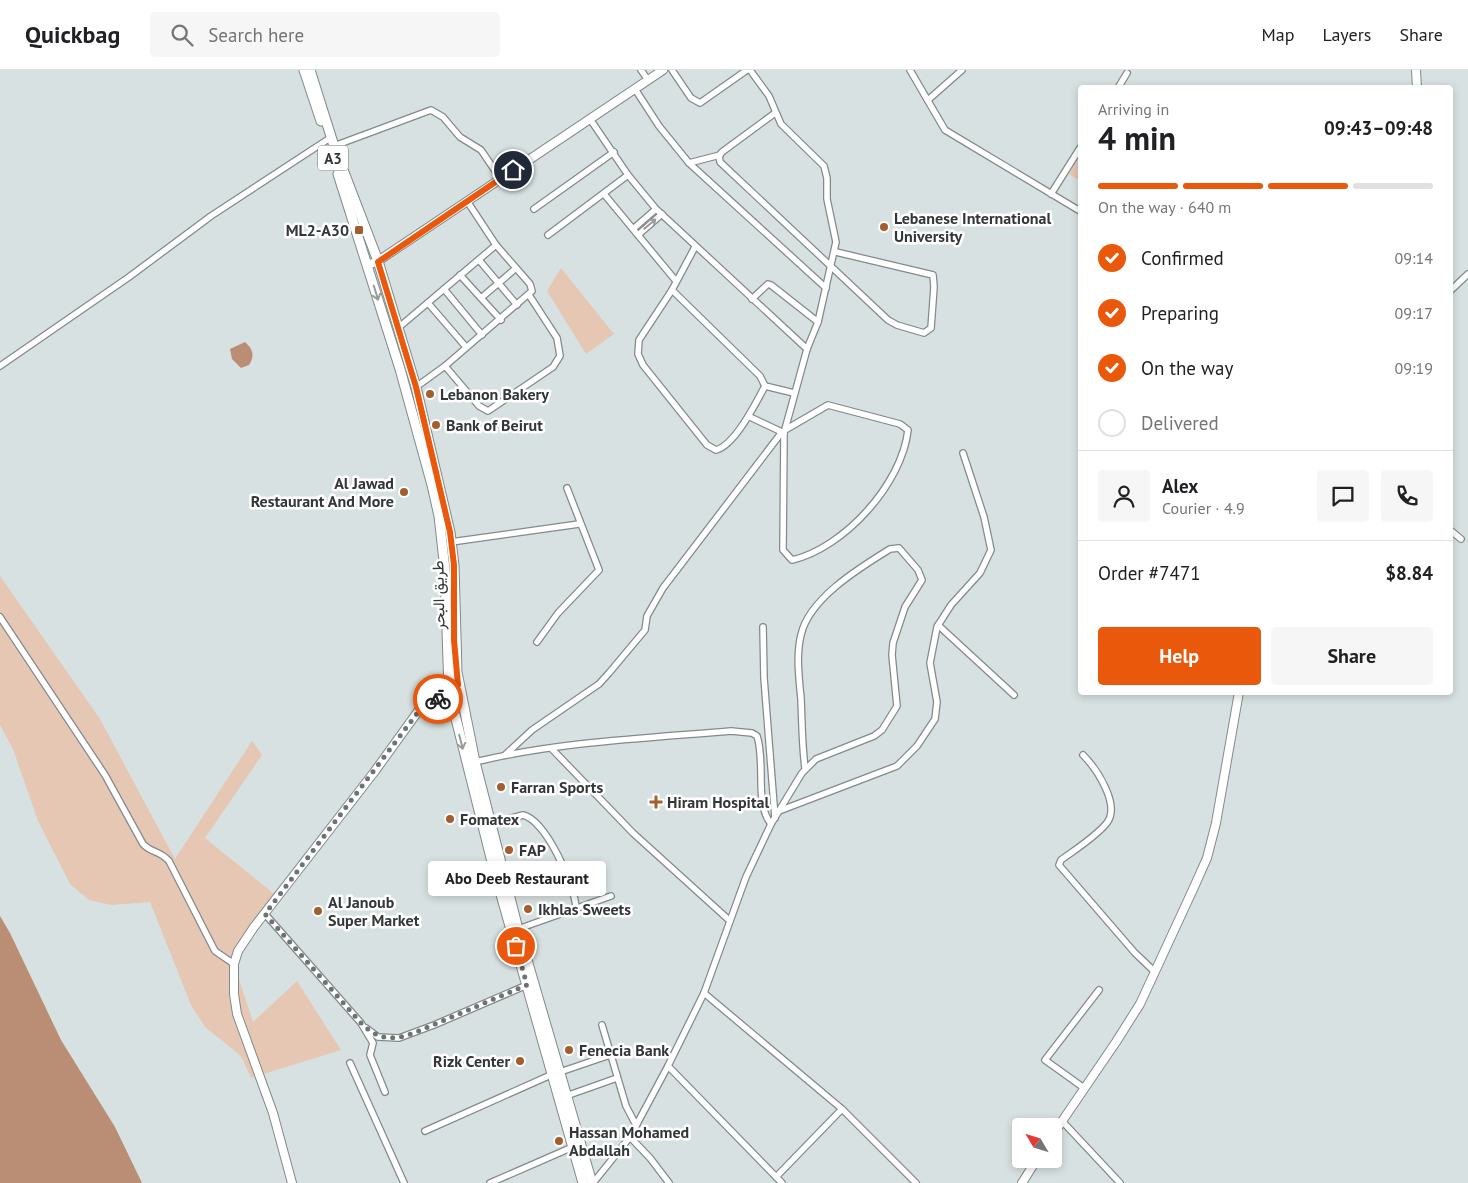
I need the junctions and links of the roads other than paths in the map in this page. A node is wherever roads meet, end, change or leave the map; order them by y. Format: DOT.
graph roads {
  1 [pos="304,70"];
  2 [pos="310,70"];
  3 [pos="641,70"];
  4 [pos="663,70"];
  5 [pos="672,70"];
  6 [pos="910,70"];
  7 [pos="962,70"];
  8 [pos="1416,70"];
  9 [pos="752,71"];
  10 [pos="1127,73"];
  11 [pos="648,80"];
  12 [pos="1120,85"];
  13 [pos="1417,85"];
  14 [pos="635,89"];
  15 [pos="928,100"];
  16 [pos="775,113"];
  17 [pos="590,119"];
  18 [pos="331,143"];
  19 [pos="1078,151"];
  20 [pos="614,152"];
  21 [pos="720,154"];
  22 [pos="689,164"];
  23 [pos="628,175"];
  24 [pos="500,178"];
  25 [pos="604,194"];
  26 [pos="1051,194"];
  27 [pos="467,201"];
  28 [pos="534,208"];
  29 [pos="656,209"];
  30 [pos="1078,210"];
  31 [pos="662,214"];
  32 [pos="633,229"];
  33 [pos="548,235"];
  34 [pos="638,235"];
  35 [pos="496,245"];
  36 [pos="695,247"];
  37 [pos="836,252"];
  38 [pos="479,260"];
  39 [pos="378,262"];
  40 [pos="831,264"];
  41 [pos="368,265"];
  42 [pos="516,269"];
  43 [pos="1468,274"];
  44 [pos="460,275"];
  45 [pos="676,281"];
  46 [pos="499,284"];
  47 [pos="826,288"];
  48 [pos="444,289"];
  49 [pos="1453,289"];
  50 [pos="672,290"];
  51 [pos="529,295"];
  52 [pos="481,298"];
  53 [pos="752,299"];
  54 [pos="428,303"];
  55 [pos="517,305"];
  56 [pos="501,320"];
  57 [pos="818,322"];
  58 [pos="398,328"];
  59 [pos="482,335"];
  60 [pos="466,347"];
  61 [pos="807,349"];
  62 [pos="0,366"];
  63 [pos="445,366"];
  64 [pos="766,386"];
  65 [pos="416,387"];
  66 [pos="794,392"];
  67 [pos="750,417"];
  68 [pos="784,432"];
  69 [pos="963,453"];
  70 [pos="567,488"];
  71 [pos="579,524"];
  72 [pos="1453,532"];
  73 [pos="1461,539"];
  74 [pos="451,542"];
  75 [pos="0,617"];
  76 [pos="938,625"];
  77 [pos="763,626"];
  78 [pos="537,642"];
  79 [pos="457,672"];
  80 [pos="448,679"];
  81 [pos="458,685"];
  82 [pos="449,690"];
  83 [pos="1014,695"];
  84 [pos="1238,695"];
  85 [pos="424,706"];
  86 [pos="454,711"];
  87 [pos="552,750"];
  88 [pos="505,755"];
  89 [pos="1083,756"];
  90 [pos="475,762"];
  91 [pos="805,768"];
  92 [pos="779,812"];
  93 [pos="775,818"];
  94 [pos="491,823"];
  95 [pos="771,824"];
  96 [pos="611,896"];
  97 [pos="576,908"];
  98 [pos="265,914"];
  99 [pos="728,920"];
  100 [pos="518,929"];
  101 [pos="234,964"];
  102 [pos="1156,972"];
  103 [pos="527,985"];
  104 [pos="1099,990"];
  105 [pos="704,993"];
  106 [pos="361,1023"];
  107 [pos="602,1025"];
  108 [pos="610,1055"];
  109 [pos="350,1063"];
  110 [pos="668,1066"];
  111 [pos="556,1073"];
  112 [pos="617,1078"];
  113 [pos="1084,1088"];
  114 [pos="385,1092"];
  115 [pos="566,1096"];
  116 [pos="842,1109"];
  117 [pos="1062,1120"];
  118 [pos="636,1126"];
  119 [pos="425,1132"];
  120 [pos="630,1137"];
  121 [pos="576,1146"];
  122 [pos="1031,1168"];
  123 [pos="776,1177"];
  124 [pos="289,1182"];
  125 [pos="404,1183"];
  126 [pos="490,1183"];
  127 [pos="583,1183"];
  128 [pos="593,1183"];
  129 [pos="669,1183"];
  130 [pos="782,1183"];
  131 [pos="916,1183"];
  132 [pos="1022,1183"];
  133 [pos="1120,1183"];
  1 -- 18 [label="highway, طريق البحر / A3"];
  2 -- 18 [label="highway, طريق البحر / A3"];
  3 -- 11 [label="street"];
  4 -- 11 [label="main road"];
  5 -- 9 [label="street"];
  6 -- 15 [label="street"];
  7 -- 15 [label="street"];
  8 -- 13 [label="main road"];
  9 -- 16 [label="street"];
  10 -- 12 [label="street"];
  11 -- 14 [label="main road"];
  14 -- 17 [label="main road"];
  14 -- 22 [label="street"];
  15 -- 26 [label="street"];
  16 -- 21 [label="street"];
  16 -- 37 [label="street"];
  17 -- 20 [label="street"];
  17 -- 24 [label="main road"];
  18 -- 24 [label="street"];
  18 -- 39 [label="highway, طريق البحر / A3"];
  18 -- 41 [label="highway, طريق البحر / A3"];
  18 -- 62 [label="street"];
  19 -- 26 [label="street"];
  20 -- 23 [label="street"];
  20 -- 28 [label="street"];
  21 -- 22 [label="street"];
  21 -- 40 [label="street"];
  22 -- 47 [label="street"];
  23 -- 25 [label="street"];
  23 -- 29 [label="street"];
  24 -- 27 [label="main road"];
  25 -- 32 [label="street"];
  25 -- 33 [label="street"];
  26 -- 30 [label="street"];
  27 -- 35 [label="street"];
  27 -- 39 [label="main road"];
  29 -- 31 [label="street"];
  29 -- 32 [label="street"];
  34 -- 31 [label="street, one-way"];
  31 -- 36 [label="street"];
  32 -- 34 [label="street"];
  34 -- 45 [label="street"];
  35 -- 38 [label="street"];
  35 -- 42 [label="street"];
  36 -- 45 [label="street"];
  36 -- 53 [label="street"];
  37 -- 40 [label="street"];
  37 -- 40 [label="street"];
  38 -- 44 [label="street"];
  38 -- 46 [label="street"];
  39 -- 41 [label="main road"];
  39 -- 58 [label="highway, طريق البحر / A3"];
  40 -- 47 [label="street"];
  41 -- 80 [label="highway, طريق البحر / A3, one-way"];
  42 -- 46 [label="street"];
  42 -- 51 [label="street"];
  43 -- 49 [label="street"];
  44 -- 48 [label="street"];
  44 -- 52 [label="street"];
  45 -- 50 [label="street"];
  46 -- 52 [label="street"];
  46 -- 55 [label="street"];
  47 -- 57 [label="street"];
  48 -- 54 [label="street"];
  48 -- 59 [label="street"];
  50 -- 64 [label="street"];
  50 -- 67 [label="street"];
  51 -- 55 [label="street"];
  51 -- 63 [label="street"];
  52 -- 56 [label="street"];
  53 -- 57 [label="street"];
  53 -- 61 [label="street"];
  54 -- 58 [label="street"];
  54 -- 60 [label="street"];
  55 -- 56 [label="street"];
  56 -- 59 [label="street"];
  57 -- 61 [label="street"];
  58 -- 65 [label="highway, طريق البحر / A3"];
  59 -- 60 [label="street"];
  60 -- 63 [label="street"];
  61 -- 66 [label="street"];
  63 -- 65 [label="street"];
  64 -- 66 [label="street"];
  64 -- 67 [label="street"];
  65 -- 74 [label="highway, طريق البحر / A3"];
  66 -- 68 [label="street"];
  67 -- 68 [label="street"];
  68 -- 68 [label="street"];
  68 -- 88 [label="street"];
  69 -- 76 [label="street"];
  70 -- 71 [label="street"];
  71 -- 74 [label="street"];
  71 -- 78 [label="street"];
  72 -- 73 [label="street"];
  74 -- 79 [label="highway, طريق البحر / A3"];
  75 -- 101 [label="street"];
  76 -- 83 [label="street"];
  76 -- 92 [label="street"];
  77 -- 93 [label="street"];
  79 -- 80 [label="main road"];
  79 -- 81 [label="highway, طريق البحر / A3"];
  80 -- 82 [label="highway, طريق البحر / A3"];
  80 -- 85 [label="main road"];
  81 -- 82 [label="main road"];
  81 -- 90 [label="highway, طريق البحر / A3"];
  82 -- 85 [label="main road"];
  82 -- 86 [label="highway, طريق البحر / A3"];
  84 -- 102 [label="main road"];
  85 -- 86 [label="highway"];
  85 -- 98 [label="main road"];
  86 -- 103 [label="highway, طريق البحر / A3, one-way"];
  87 -- 88 [label="street"];
  87 -- 95 [label="street"];
  87 -- 99 [label="street"];
  88 -- 90 [label="street"];
  89 -- 102 [label="street"];
  90 -- 94 [label="highway, طريق البحر / A3"];
  91 -- 91 [label="street"];
  91 -- 92 [label="street"];
  92 -- 93 [label="street"];
  93 -- 95 [label="street"];
  94 -- 97 [label="street"];
  94 -- 100 [label="highway, طريق البحر / A3"];
  95 -- 99 [label="street"];
  96 -- 97 [label="street"];
  97 -- 100 [label="street"];
  98 -- 101 [label="main road"];
  98 -- 106 [label="street"];
  99 -- 105 [label="street"];
  100 -- 111 [label="highway, طريق البحر / A3"];
  101 -- 124 [label="main road"];
  102 -- 113 [label="main road"];
  103 -- 106 [label="street"];
  103 -- 111 [label="highway, طريق البحر / A3"];
  104 -- 113 [label="street"];
  105 -- 110 [label="street"];
  105 -- 116 [label="street"];
  106 -- 114 [label="street"];
  107 -- 108 [label="street"];
  108 -- 111 [label="street"];
  108 -- 112 [label="street"];
  109 -- 125 [label="street"];
  110 -- 118 [label="street"];
  110 -- 123 [label="street"];
  111 -- 115 [label="highway, طريق البحر / A3"];
  111 -- 119 [label="street"];
  111 -- 121 [label="highway, طريق البحر / A3"];
  112 -- 115 [label="street"];
  112 -- 118 [label="street"];
  113 -- 117 [label="main road"];
  115 -- 121 [label="highway, طريق البحر / A3"];
  116 -- 123 [label="street"];
  116 -- 131 [label="street"];
  117 -- 133 [label="street"];
  118 -- 120 [label="street"];
  120 -- 128 [label="street"];
  120 -- 129 [label="street"];
  121 -- 126 [label="street"];
  121 -- 127 [label="highway, طريق البحر / A3"];
  121 -- 128 [label="highway, طريق البحر / A3"];
  122 -- 132 [label="main road"];
  123 -- 130 [label="street"];
}
